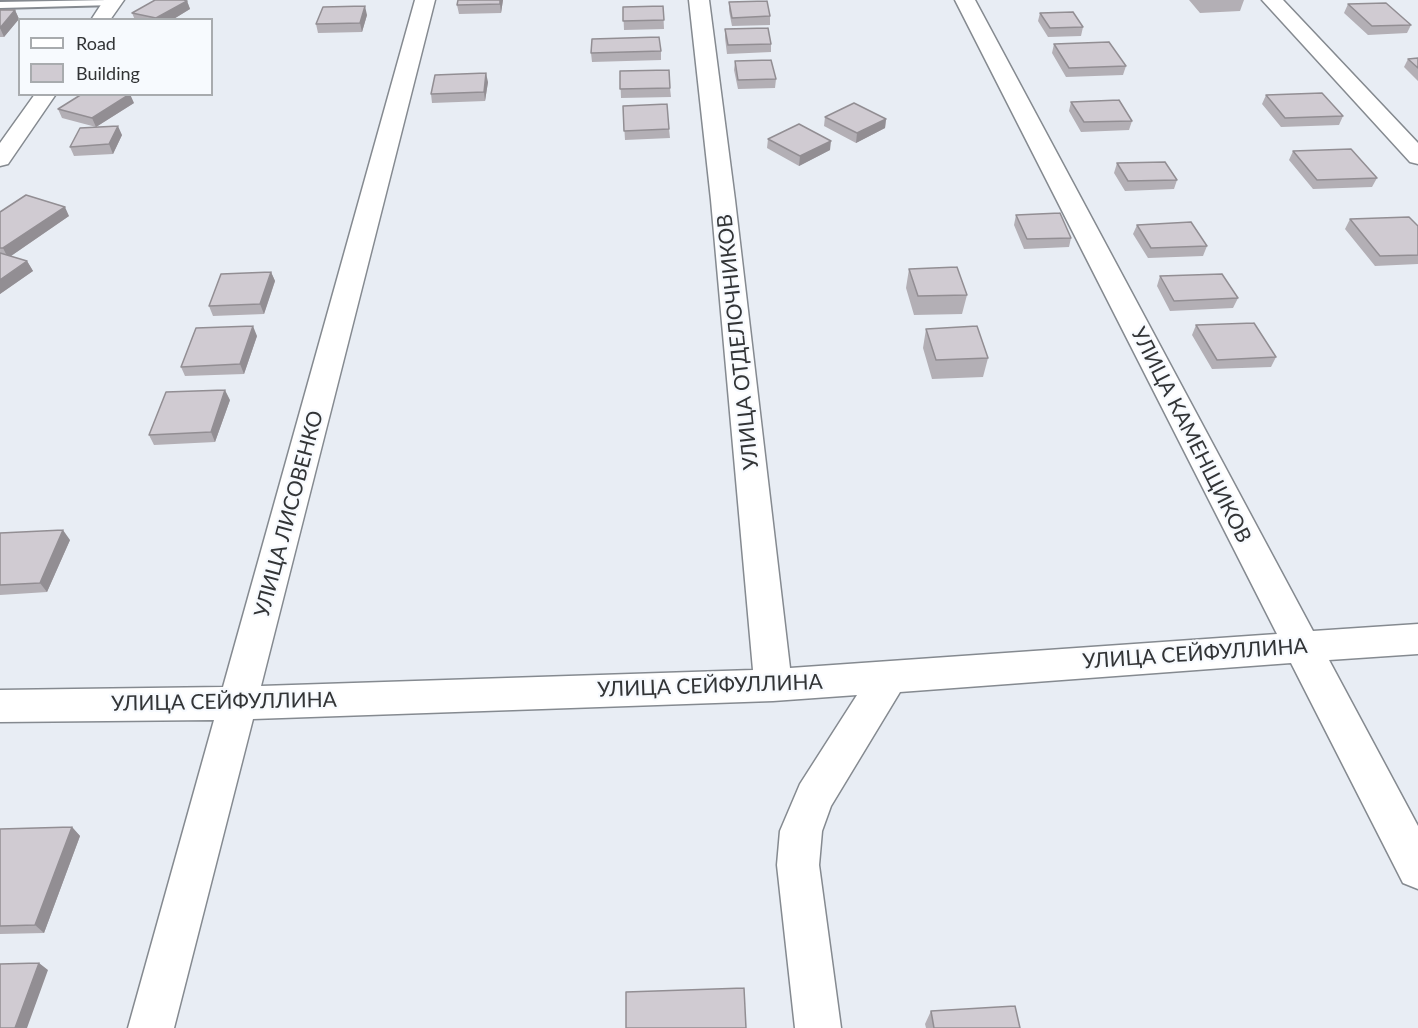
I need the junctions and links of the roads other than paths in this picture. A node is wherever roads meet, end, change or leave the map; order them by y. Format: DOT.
graph roads {
  1 [pos="425,0"];
  2 [pos="699,0"];
  3 [pos="965,0"];
  4 [pos="1272,0"];
  5 [pos="112,1"];
  6 [pos="0,5"];
  7 [pos="101,18"];
  8 [pos="45,96"];
  9 [pos="1418,157"];
  10 [pos="0,159"];
  11 [pos="1418,639"];
  12 [pos="1300,646"];
  13 [pos="889,676"];
  14 [pos="773,685"];
  15 [pos="240,703"];
  16 [pos="0,706"];
  17 [pos="1418,869"];
  18 [pos="151,1028"];
  19 [pos="818,1028"];
  1 -- 15 [label="street, УЛИЦА ЛИСОВЕНКО"];
  2 -- 14 [label="street, УЛИЦА ОТДЕЛОЧНИКОВ"];
  3 -- 12 [label="street, УЛИЦА КАМЕНЩИКОВ"];
  4 -- 9 [label="street"];
  5 -- 6 [label="lane"];
  5 -- 7 [label="street"];
  8 -- 10 [label="street"];
  11 -- 12 [label="street, УЛИЦА СЕЙФУЛЛИНА"];
  12 -- 13 [label="street, УЛИЦА СЕЙФУЛЛИНА"];
  12 -- 17 [label="street, УЛИЦА КАМЕНЩИКОВ"];
  13 -- 14 [label="street, УЛИЦА СЕЙФУЛЛИНА"];
  13 -- 19 [label="street"];
  14 -- 15 [label="street, УЛИЦА СЕЙФУЛЛИНА"];
  15 -- 16 [label="street, УЛИЦА СЕЙФУЛЛИНА"];
  15 -- 18 [label="street, УЛИЦА ЛИСОВЕНКО"];
}
